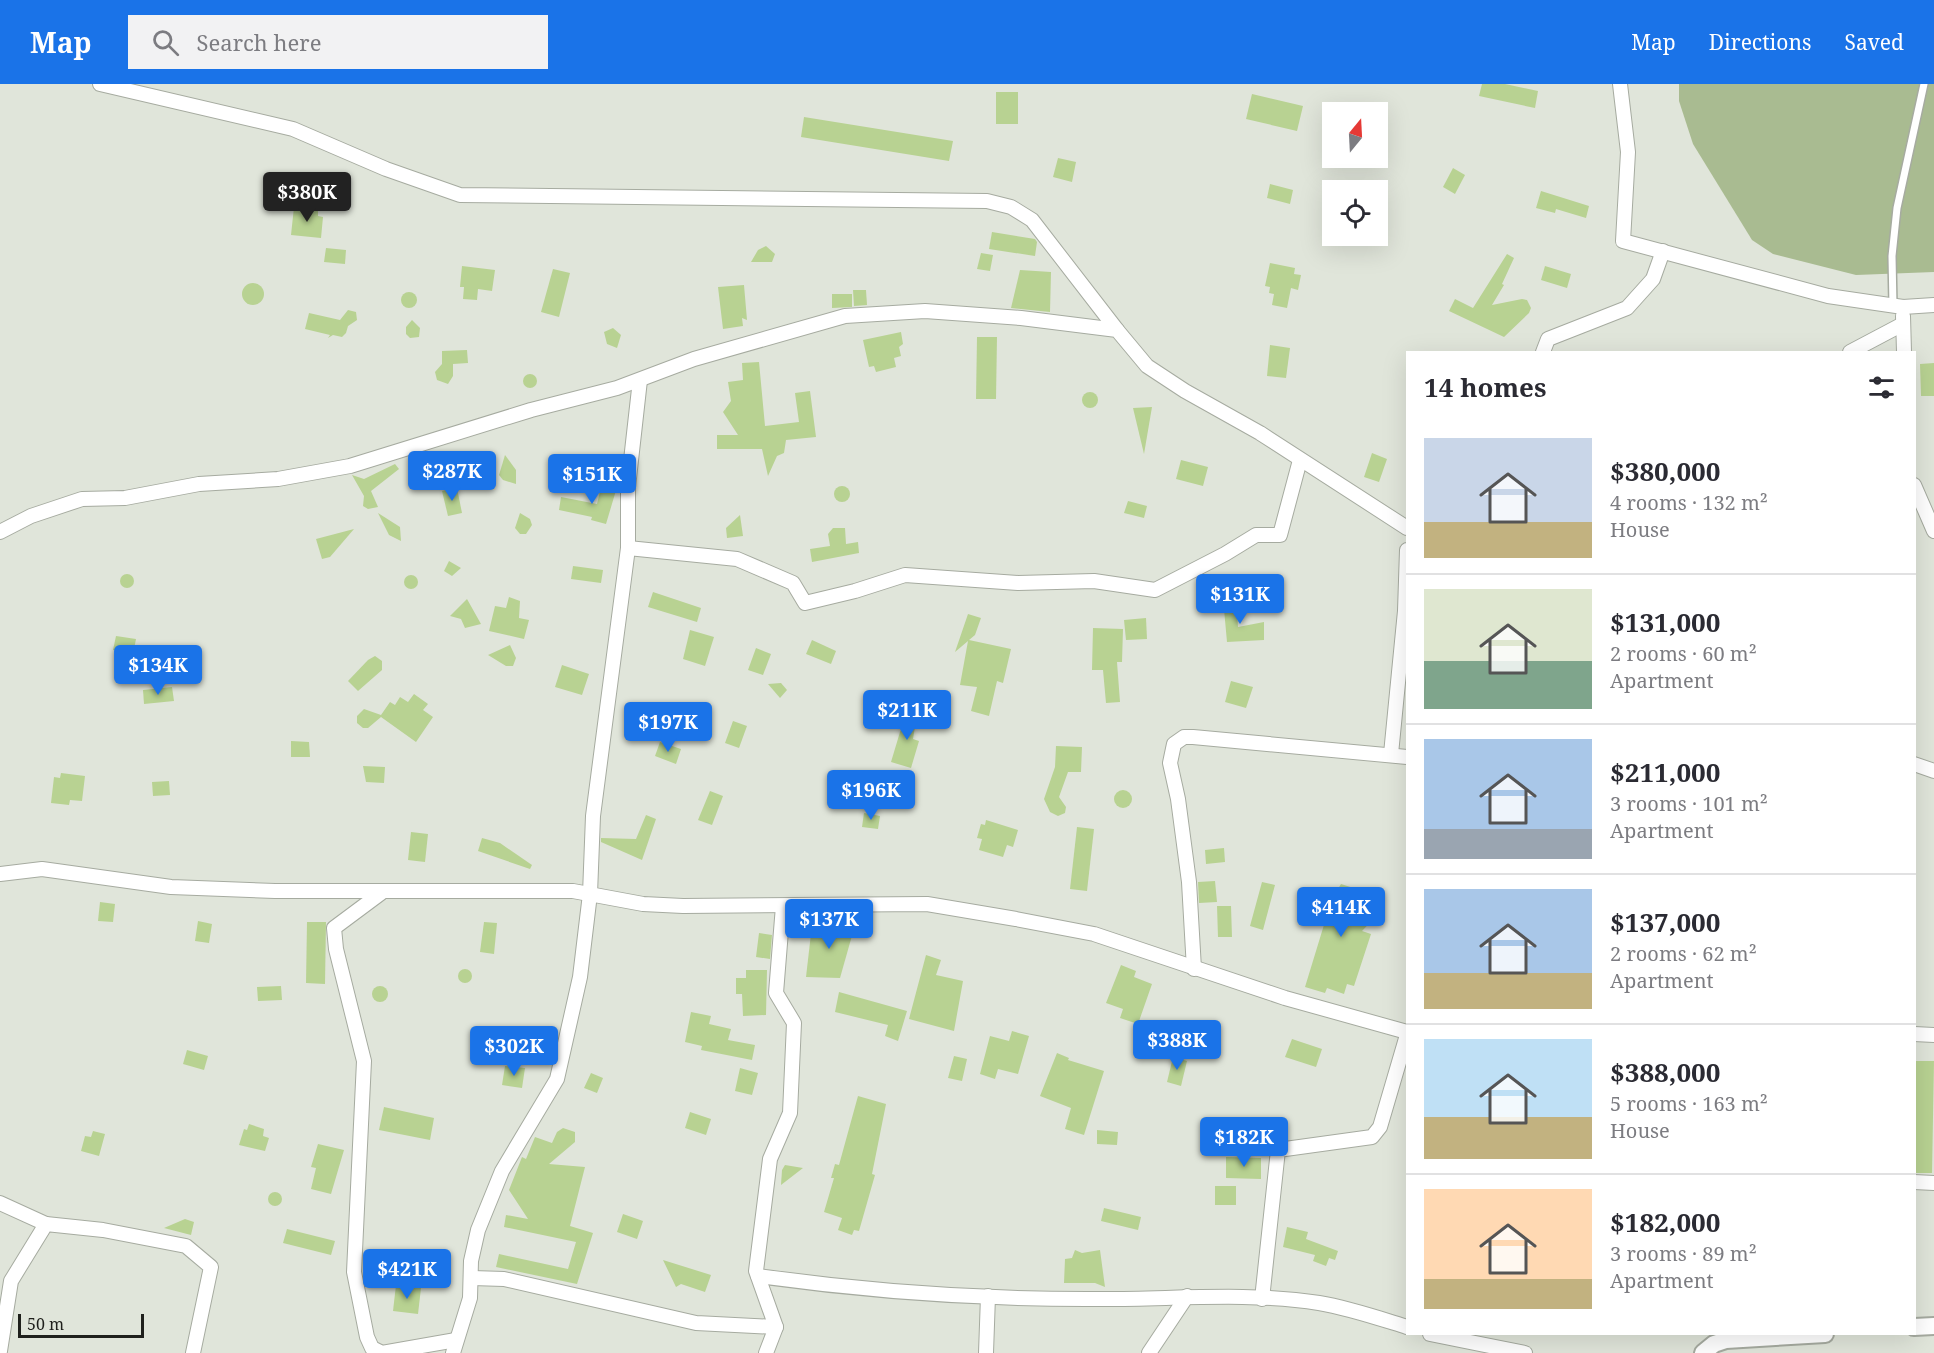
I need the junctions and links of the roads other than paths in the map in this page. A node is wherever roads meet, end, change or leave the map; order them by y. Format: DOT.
graph roads {
  1 [pos="100,84"];
  2 [pos="1620,84"];
  3 [pos="1924,84"];
  4 [pos="1663,251"];
  5 [pos="1934,305"];
  6 [pos="1898,307"];
  7 [pos="1904,324"];
  8 [pos="1117,330"];
  9 [pos="1543,351"];
  10 [pos="1852,351"];
  11 [pos="1904,351"];
  12 [pos="640,380"];
  13 [pos="1300,460"];
  14 [pos="1916,490"];
  15 [pos="1406,527"];
  16 [pos="1934,531"];
  17 [pos="0,532"];
  18 [pos="628,548"];
  19 [pos="1406,580"];
  20 [pos="1391,754"];
  21 [pos="1406,757"];
  22 [pos="1916,765"];
  23 [pos="1934,771"];
  24 [pos="0,873"];
  25 [pos="381,893"];
  26 [pos="590,894"];
  27 [pos="783,906"];
  28 [pos="1194,969"];
  29 [pos="1406,1034"];
  30 [pos="1916,1034"];
  31 [pos="1934,1035"];
  32 [pos="1406,1037"];
  33 [pos="1916,1182"];
  34 [pos="1934,1183"];
  35 [pos="0,1203"];
  36 [pos="46,1224"];
  37 [pos="758,1276"];
  38 [pos="472,1278"];
  39 [pos="988,1296"];
  40 [pos="1187,1296"];
  41 [pos="1262,1299"];
  42 [pos="1934,1326"];
  43 [pos="776,1327"];
  44 [pos="1406,1327"];
  45 [pos="1916,1328"];
  46 [pos="1435,1335"];
  47 [pos="1808,1335"];
  48 [pos="454,1347"];
  49 [pos="0,1351"];
  50 [pos="193,1353"];
  51 [pos="766,1353"];
  52 [pos="986,1353"];
  53 [pos="1149,1353"];
  54 [pos="1525,1353"];
  55 [pos="1703,1353"];
  1 -- 8 [label="street"];
  2 -- 4 [label="street"];
  3 -- 6 [label="lane"];
  4 -- 6 [label="street"];
  4 -- 9 [label="street"];
  5 -- 6 [label="street"];
  6 -- 7 [label="street"];
  7 -- 10 [label="street"];
  7 -- 11 [label="street"];
  8 -- 12 [label="street"];
  8 -- 13 [label="street"];
  12 -- 17 [label="street"];
  12 -- 18 [label="street"];
  13 -- 15 [label="street"];
  13 -- 18 [label="street"];
  14 -- 16 [label="street"];
  18 -- 26 [label="street"];
  19 -- 20 [label="street"];
  20 -- 21 [label="street"];
  20 -- 28 [label="street"];
  22 -- 23 [label="street"];
  24 -- 25 [label="street"];
  25 -- 26 [label="street"];
  25 -- 48 [label="street"];
  26 -- 27 [label="street"];
  26 -- 38 [label="street"];
  27 -- 28 [label="street"];
  27 -- 37 [label="street"];
  28 -- 29 [label="street"];
  30 -- 31 [label="street"];
  32 -- 41 [label="street"];
  33 -- 34 [label="street"];
  35 -- 36 [label="street"];
  36 -- 49 [label="street"];
  36 -- 50 [label="street"];
  37 -- 39 [label="street"];
  37 -- 43 [label="street"];
  38 -- 43 [label="street"];
  38 -- 48 [label="street"];
  39 -- 40 [label="street"];
  39 -- 52 [label="street"];
  40 -- 41 [label="street"];
  40 -- 53 [label="street"];
  41 -- 44 [label="street"];
  42 -- 45 [label="street"];
  43 -- 51 [label="street"];
  46 -- 54 [label="street"];
  47 -- 55 [label="street"];
}
